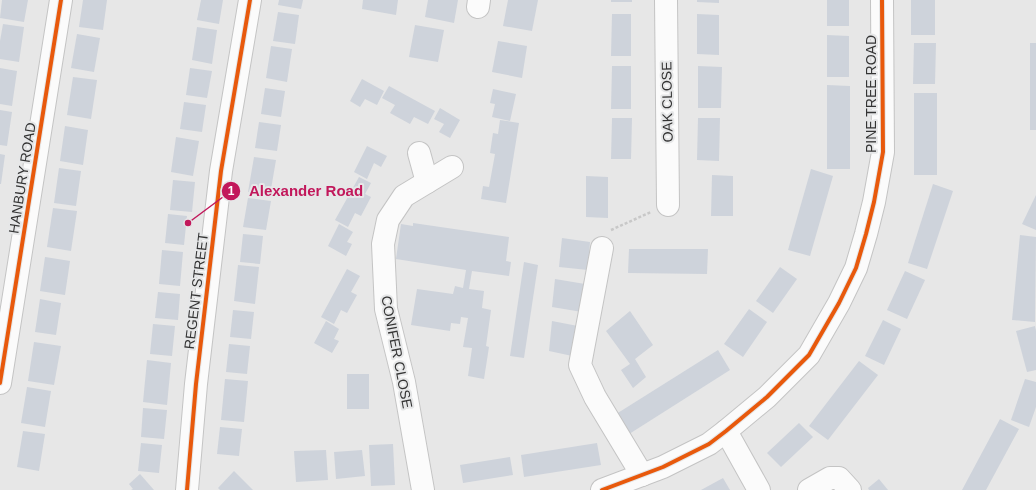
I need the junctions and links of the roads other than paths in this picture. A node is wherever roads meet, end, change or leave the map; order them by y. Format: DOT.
graph roads {
  1 [pos="61,0"];
  2 [pos="250,0"];
  3 [pos="666,0"];
  4 [pos="882,0"];
  5 [pos="419,153"];
  6 [pos="452,166"];
  7 [pos="426,182"];
  8 [pos="668,205"];
  9 [pos="602,248"];
  10 [pos="0,382"];
  11 [pos="726,431"];
  12 [pos="642,475"];
  13 [pos="188,490"];
  14 [pos="423,490"];
  15 [pos="602,490"];
  16 [pos="759,490"];
  17 [pos="808,490"];
  18 [pos="850,490"];
  1 -- 10 [label="street, HANBURY ROAD"];
  2 -- 13 [label="street, REGENT STREET"];
  3 -- 8 [label="street, OAK CLOSE"];
  4 -- 11 [label="street, PINE TREE ROAD"];
  5 -- 7 [label="street"];
  6 -- 7 [label="street, CONIFER CLOSE"];
  7 -- 14 [label="street, CONIFER CLOSE"];
  9 -- 12 [label="street"];
  11 -- 12 [label="street, PINE TREE ROAD"];
  11 -- 16 [label="street"];
  12 -- 15 [label="street, PINE TREE ROAD"];
  17 -- 18 [label="street"];
}
